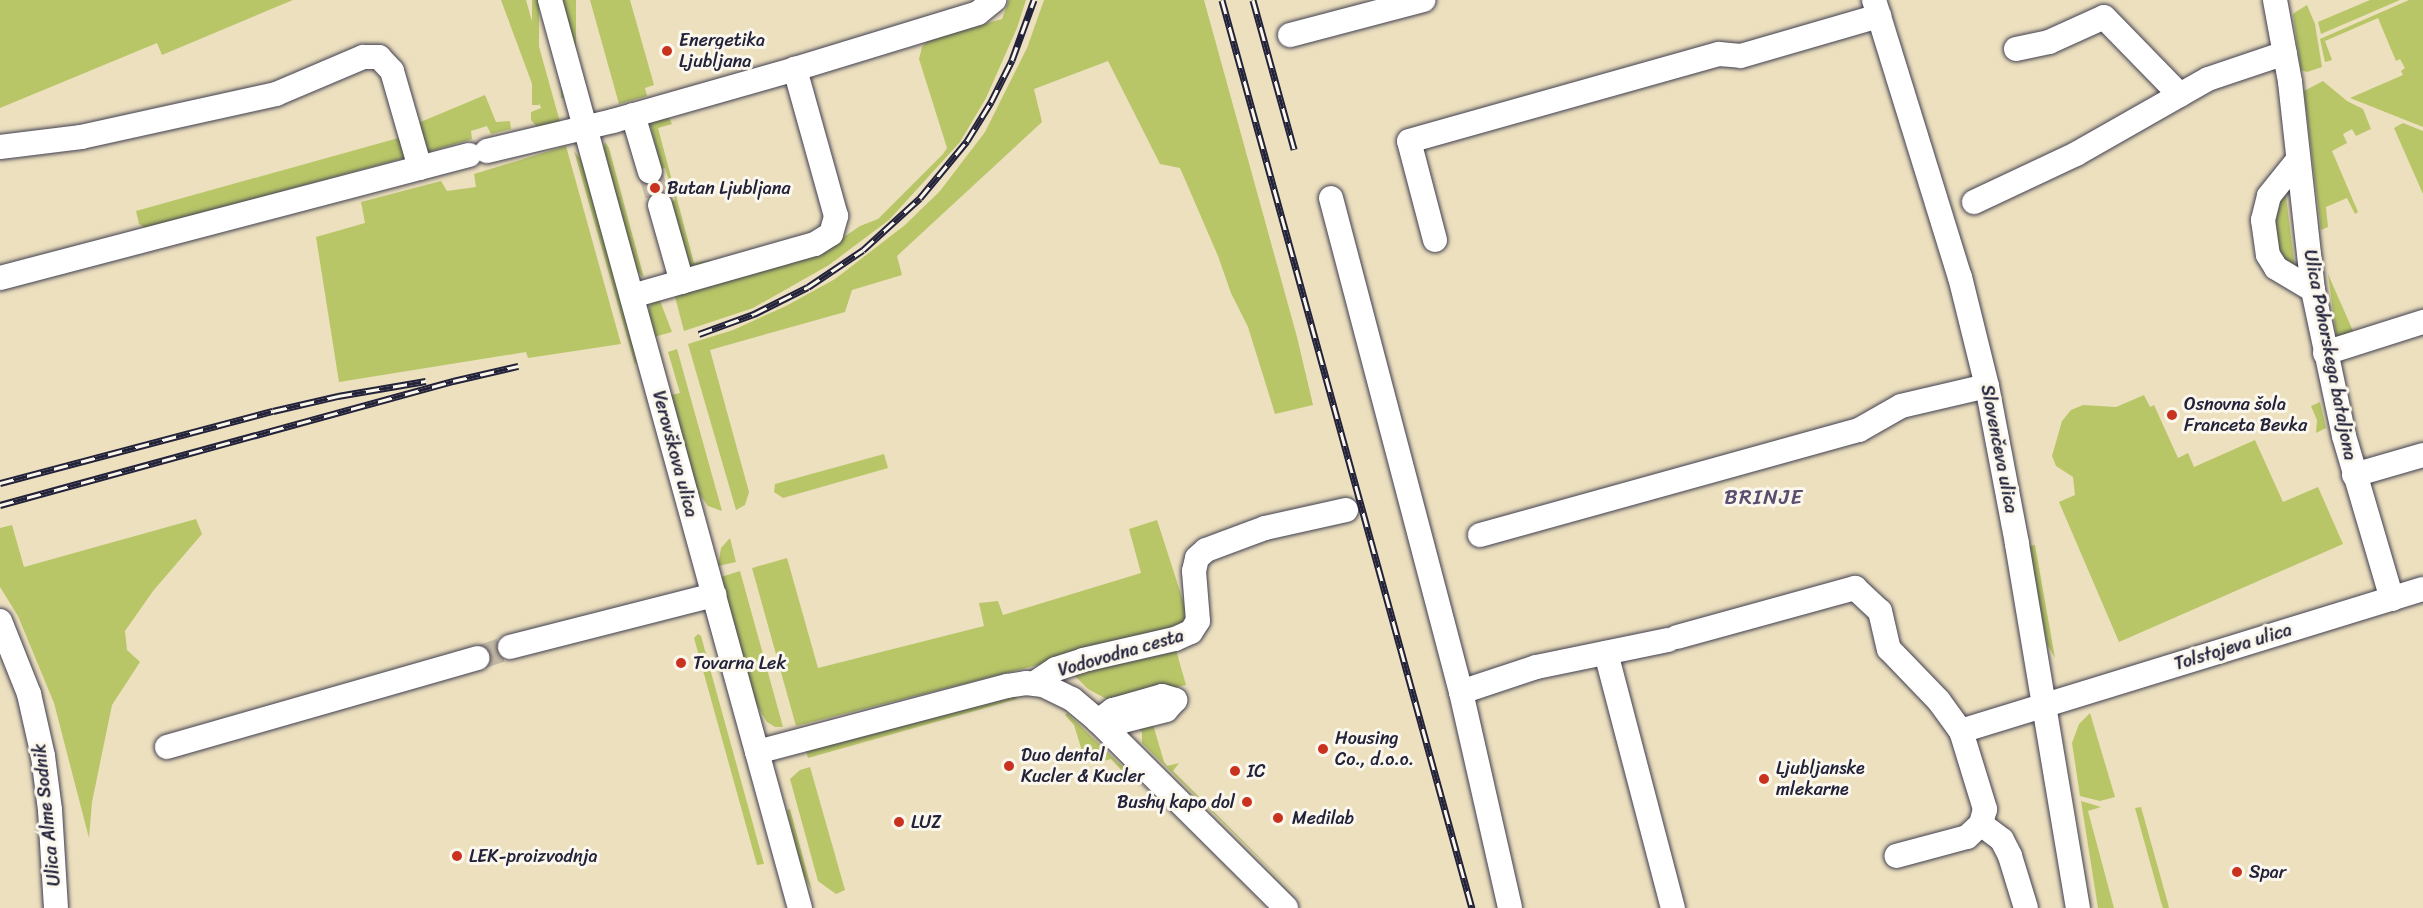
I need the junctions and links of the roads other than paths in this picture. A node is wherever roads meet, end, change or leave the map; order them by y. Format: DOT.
graph roads {
  1 [pos="550,0"];
  2 [pos="994,0"];
  3 [pos="1423,0"];
  4 [pos="2275,0"];
  5 [pos="1876,8"];
  6 [pos="1290,34"];
  7 [pos="2016,49"];
  8 [pos="2285,54"];
  9 [pos="795,69"];
  10 [pos="2180,94"];
  11 [pos="633,115"];
  12 [pos="585,128"];
  13 [pos="0,147"];
  14 [pos="2298,160"];
  15 [pos="420,168"];
  16 [pos="650,172"];
  17 [pos="1331,198"];
  18 [pos="1974,202"];
  19 [pos="660,205"];
  20 [pos="1435,240"];
  21 [pos="0,278"];
  22 [pos="682,282"];
  23 [pos="2313,290"];
  24 [pos="632,296"];
  25 [pos="2423,322"];
  26 [pos="2325,353"];
  27 [pos="1987,386"];
  28 [pos="2423,455"];
  29 [pos="2354,475"];
  30 [pos="1346,510"];
  31 [pos="1480,535"];
  32 [pos="2423,589"];
  33 [pos="714,595"];
  34 [pos="2392,599"];
  35 [pos="0,621"];
  36 [pos="510,647"];
  37 [pos="1606,653"];
  38 [pos="478,657"];
  39 [pos="1035,684"];
  40 [pos="1461,692"];
  41 [pos="2044,706"];
  42 [pos="1961,731"];
  43 [pos="167,747"];
  44 [pos="757,752"];
  45 [pos="1981,824"];
  46 [pos="1896,856"];
  47 [pos="56,908"];
  48 [pos="800,908"];
  49 [pos="1286,908"];
  50 [pos="1510,908"];
  51 [pos="1673,908"];
  52 [pos="2026,908"];
  53 [pos="2078,908"];
  1 -- 12 [label="street, Verovškova ulica"];
  2 -- 9 [label="street"];
  3 -- 6 [label="street"];
  4 -- 8 [label="street, Ulica Pohorskega bataljona"];
  5 -- 20 [label="street"];
  5 -- 27 [label="street, Slovenčeva ulica"];
  7 -- 10 [label="street"];
  8 -- 10 [label="street"];
  8 -- 14 [label="street, Ulica Pohorskega bataljona"];
  9 -- 11 [label="street"];
  9 -- 22 [label="street"];
  10 -- 18 [label="street"];
  11 -- 12 [label="street"];
  11 -- 16 [label="street"];
  12 -- 15 [label="street"];
  12 -- 24 [label="street, Verovškova ulica"];
  13 -- 15 [label="street"];
  14 -- 23 [label="street, Ulica Pohorskega bataljona"];
  14 -- 23 [label="street"];
  15 -- 21 [label="street"];
  17 -- 40 [label="street"];
  19 -- 22 [label="street"];
  22 -- 24 [label="street"];
  23 -- 26 [label="street, Ulica Pohorskega bataljona"];
  24 -- 33 [label="street, Verovškova ulica"];
  25 -- 26 [label="street"];
  26 -- 29 [label="street, Ulica Pohorskega bataljona"];
  27 -- 31 [label="street"];
  27 -- 41 [label="street, Slovenčeva ulica"];
  28 -- 29 [label="street"];
  29 -- 34 [label="street, Ulica Pohorskega bataljona"];
  30 -- 39 [label="street, Vodovodna cesta"];
  32 -- 34 [label="street, Tolstojeva ulica"];
  33 -- 36 [label="street"];
  33 -- 44 [label="street, Verovškova ulica"];
  34 -- 41 [label="street, Tolstojeva ulica"];
  35 -- 47 [label="street, Ulica Alme Sodnik"];
  37 -- 40 [label="street"];
  37 -- 42 [label="street"];
  37 -- 51 [label="street"];
  38 -- 43 [label="street"];
  39 -- 44 [label="street, Vodovodna cesta"];
  39 -- 49 [label="street, Vodovodna cesta"];
  40 -- 50 [label="street"];
  41 -- 42 [label="street, Tolstojeva ulica"];
  41 -- 53 [label="street, Slovenčeva ulica"];
  42 -- 45 [label="street"];
  44 -- 48 [label="street, Verovškova ulica"];
  45 -- 46 [label="street"];
  45 -- 52 [label="street"];
}
